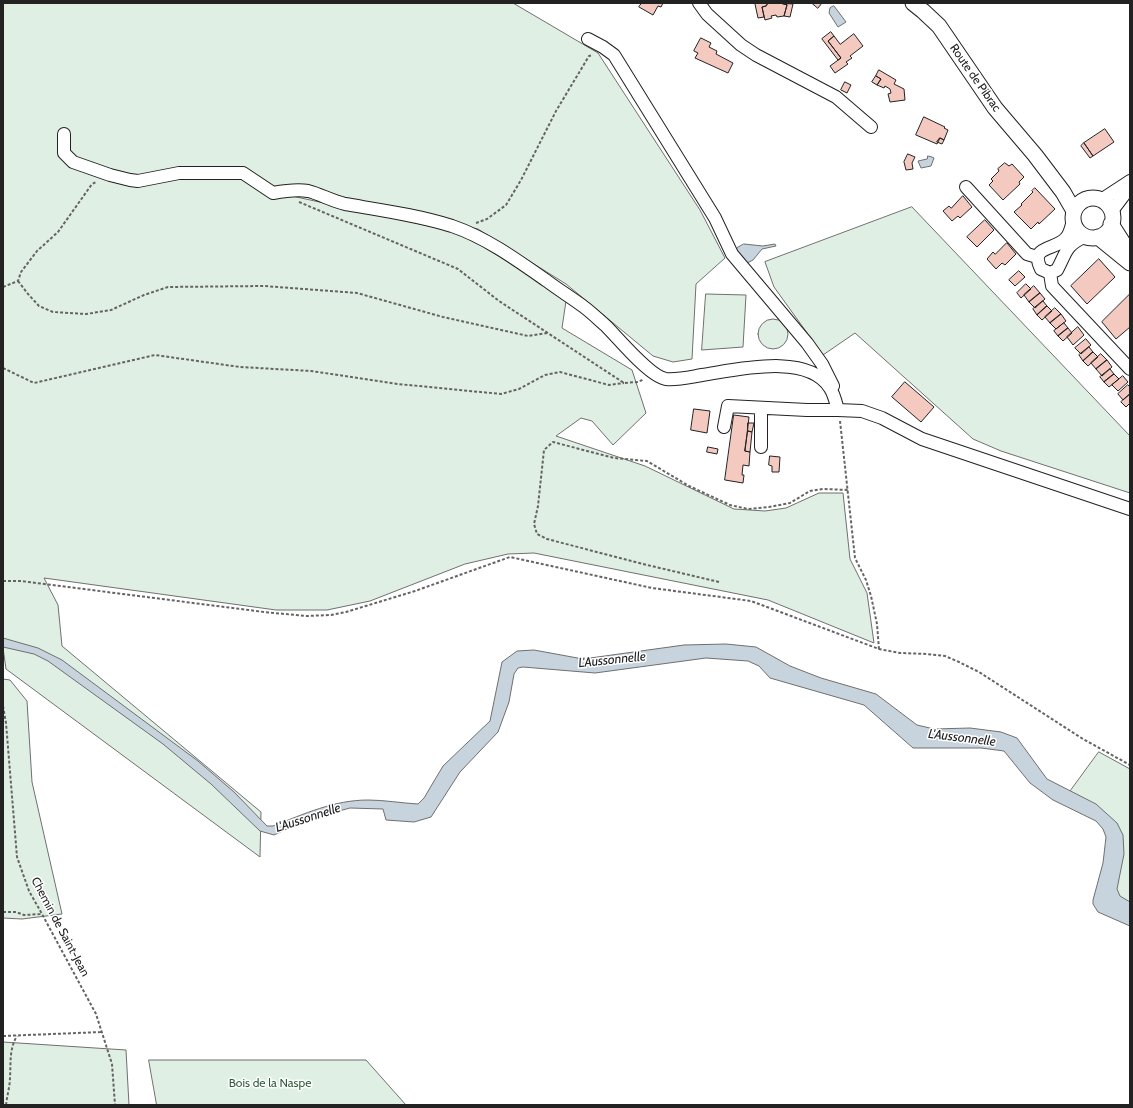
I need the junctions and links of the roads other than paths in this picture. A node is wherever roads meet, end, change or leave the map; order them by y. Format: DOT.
graph roads {
  1 [pos="699,3"];
  2 [pos="913,3"];
  3 [pos="588,39"];
  4 [pos="871,127"];
  5 [pos="64,134"];
  6 [pos="1035,155"];
  7 [pos="1130,181"];
  8 [pos="1130,186"];
  9 [pos="966,187"];
  10 [pos="1094,199"];
  11 [pos="1074,216"];
  12 [pos="1112,218"];
  13 [pos="1092,237"];
  14 [pos="1130,254"];
  15 [pos="1037,257"];
  16 [pos="1130,263"];
  17 [pos="1050,273"];
  18 [pos="1130,369"];
  19 [pos="762,408"];
  20 [pos="838,410"];
  21 [pos="724,427"];
  22 [pos="761,447"];
  23 [pos="1130,509"];
  1 -- 4 [label="street"];
  2 -- 6 [label="main road, Route de Pibrac"];
  3 -- 20 [label="street"];
  5 -- 20 [label="street"];
  6 -- 10 [label="main road, Route de Pibrac"];
  6 -- 11 [label="main road, Route de Pibrac"];
  7 -- 10 [label="street"];
  8 -- 12 [label="street"];
  9 -- 15 [label="street"];
  10 -- 11 [label="main road"];
  10 -- 12 [label="main road, Route de Pibrac"];
  11 -- 13 [label="main road, Route de Pibrac"];
  11 -- 15 [label="street"];
  12 -- 13 [label="main road"];
  12 -- 14 [label="main road, Route de Pibrac"];
  13 -- 16 [label="main road, Route de Pibrac"];
  13 -- 17 [label="street"];
  15 -- 17 [label="street"];
  17 -- 18 [label="street"];
  19 -- 20 [label="street"];
  19 -- 21 [label="street"];
  19 -- 22 [label="street"];
  20 -- 23 [label="street"];
}
